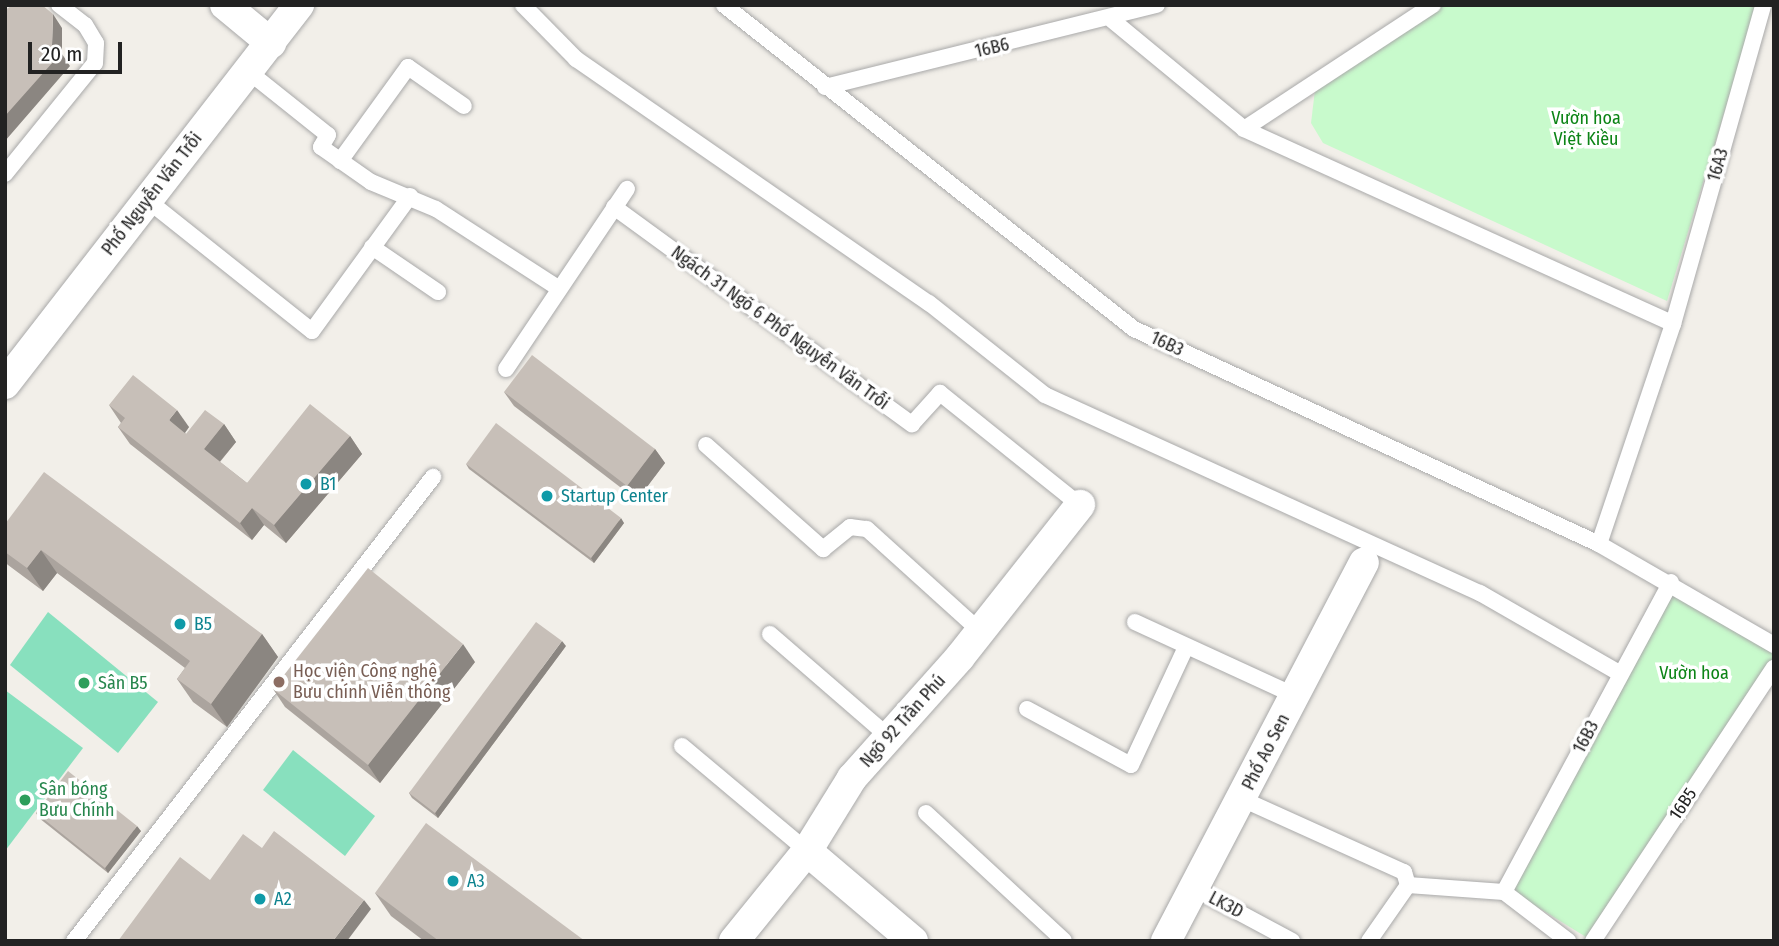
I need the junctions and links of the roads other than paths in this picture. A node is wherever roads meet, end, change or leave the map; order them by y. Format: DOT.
graph roads {
  1 [pos="59,5"];
  2 [pos="225,5"];
  3 [pos="299,5"];
  4 [pos="523,5"];
  5 [pos="724,5"];
  6 [pos="1157,5"];
  7 [pos="1433,5"];
  8 [pos="1763,5"];
  9 [pos="1112,20"];
  10 [pos="271,43"];
  11 [pos="249,72"];
  12 [pos="825,87"];
  13 [pos="464,106"];
  14 [pos="1244,129"];
  15 [pos="340,161"];
  16 [pos="5,174"];
  17 [pos="627,189"];
  18 [pos="410,196"];
  19 [pos="146,199"];
  20 [pos="614,207"];
  21 [pos="372,247"];
  22 [pos="558,288"];
  23 [pos="438,292"];
  24 [pos="1673,324"];
  25 [pos="506,369"];
  26 [pos="5,384"];
  27 [pos="706,445"];
  28 [pos="433,477"];
  29 [pos="1080,505"];
  30 [pos="1599,544"];
  31 [pos="1364,563"];
  32 [pos="1671,582"];
  33 [pos="1135,622"];
  34 [pos="981,632"];
  35 [pos="770,634"];
  36 [pos="1774,645"];
  37 [pos="1186,647"];
  38 [pos="1774,668"];
  39 [pos="1619,673"];
  40 [pos="1294,695"];
  41 [pos="1027,709"];
  42 [pos="889,737"];
  43 [pos="682,746"];
  44 [pos="1242,799"];
  45 [pos="926,813"];
  46 [pos="807,851"];
  47 [pos="1408,884"];
  48 [pos="1197,890"];
  49 [pos="1504,892"];
  50 [pos="74,941"];
  51 [pos="734,941"];
  52 [pos="913,941"];
  53 [pos="1064,941"];
  54 [pos="1166,941"];
  55 [pos="1292,941"];
  56 [pos="1369,941"];
  57 [pos="1568,941"];
  58 [pos="1593,941"];
  1 -- 16 [label="lane"];
  2 -- 10 [label="street"];
  3 -- 10 [label="street, Phố Nguyễn Văn Trỗi"];
  4 -- 39 [label="lane"];
  5 -- 12 [label="lane, 16B3"];
  6 -- 9 [label="lane, 16B6"];
  7 -- 14 [label="lane"];
  8 -- 24 [label="lane, 16A3"];
  9 -- 12 [label="lane, 16B6"];
  9 -- 14 [label="lane"];
  10 -- 11 [label="street, Phố Nguyễn Văn Trỗi"];
  11 -- 15 [label="lane"];
  11 -- 19 [label="street, Phố Nguyễn Văn Trỗi"];
  12 -- 30 [label="lane, 16B3"];
  13 -- 15 [label="lane"];
  14 -- 24 [label="lane"];
  15 -- 18 [label="lane"];
  17 -- 20 [label="lane"];
  18 -- 21 [label="lane"];
  18 -- 22 [label="lane"];
  19 -- 21 [label="lane"];
  19 -- 26 [label="street, Phố Nguyễn Văn Trỗi"];
  20 -- 22 [label="lane"];
  20 -- 29 [label="lane, Ngách 31 Ngõ 6 Phố Nguyễn Văn Trỗi"];
  21 -- 23 [label="lane"];
  22 -- 25 [label="lane"];
  24 -- 30 [label="lane, 16A3"];
  27 -- 34 [label="lane"];
  28 -- 50 [label="lane"];
  29 -- 34 [label="street, Ngõ 92 Trần Phú"];
  30 -- 32 [label="lane, 16B3"];
  31 -- 40 [label="street, Phố Ao Sen"];
  32 -- 36 [label="lane, 16B3"];
  32 -- 39 [label="lane, 16B3"];
  33 -- 37 [label="lane"];
  34 -- 42 [label="street, Ngõ 92 Trần Phú"];
  35 -- 42 [label="lane"];
  37 -- 40 [label="lane"];
  37 -- 41 [label="lane"];
  38 -- 58 [label="lane, 16B5"];
  39 -- 49 [label="lane, 16B3"];
  40 -- 44 [label="street, Phố Ao Sen"];
  42 -- 46 [label="street, Ngõ 92 Trần Phú"];
  43 -- 46 [label="lane"];
  44 -- 47 [label="lane"];
  44 -- 48 [label="street, Phố Ao Sen"];
  45 -- 53 [label="lane"];
  46 -- 51 [label="street, Ngõ 92 Trần Phú"];
  46 -- 52 [label="street"];
  47 -- 49 [label="lane"];
  47 -- 56 [label="lane"];
  48 -- 54 [label="street, Phố Ao Sen"];
  48 -- 55 [label="lane, LK3D"];
  49 -- 57 [label="lane"];
}
